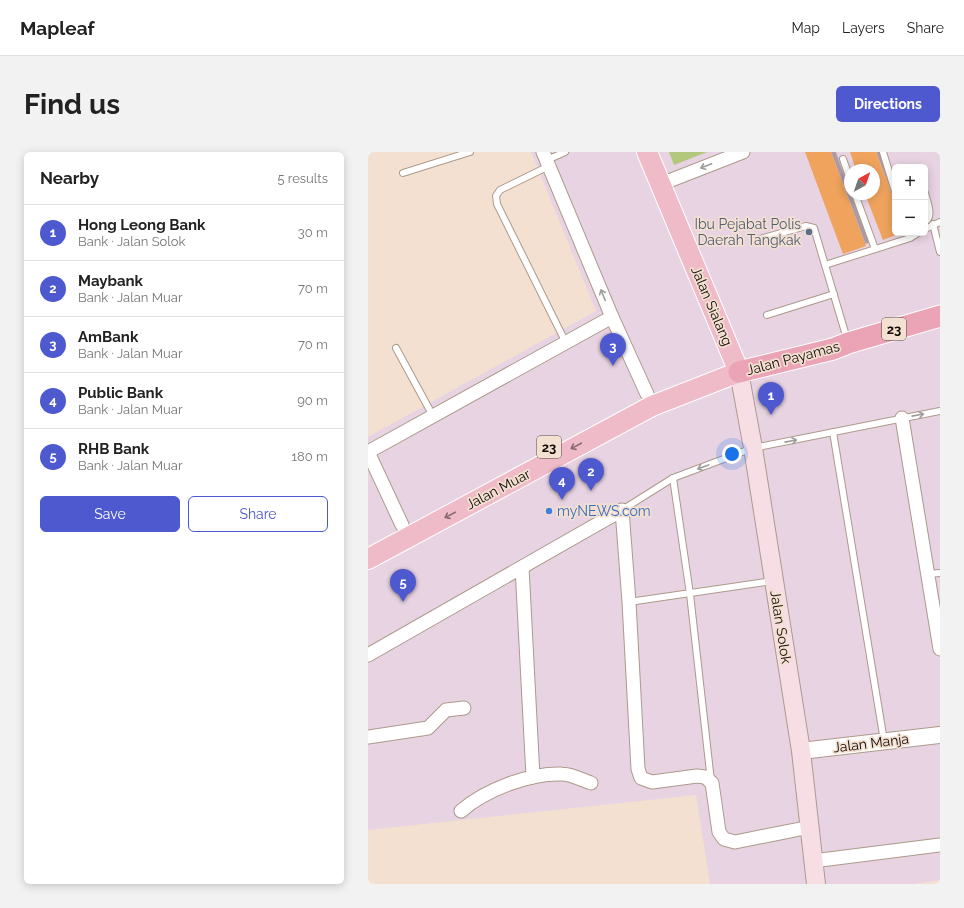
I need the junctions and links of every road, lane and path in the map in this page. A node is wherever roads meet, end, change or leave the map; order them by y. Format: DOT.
graph roads {
  1 [pos="470,152"];
  2 [pos="565,152"];
  3 [pos="647,152"];
  4 [pos="743,152"];
  5 [pos="883,152"];
  6 [pos="546,159"];
  7 [pos="843,159"];
  8 [pos="845,164"];
  9 [pos="403,174"];
  10 [pos="892,180"];
  11 [pos="661,184"];
  12 [pos="857,200"];
  13 [pos="928,206"];
  14 [pos="928,220"];
  15 [pos="937,223"];
  16 [pos="928,228"];
  17 [pos="907,236"];
  18 [pos="753,241"];
  19 [pos="875,249"];
  20 [pos="940,252"];
  21 [pos="825,265"];
  22 [pos="834,294"];
  23 [pos="767,315"];
  24 [pos="940,316"];
  25 [pos="612,317"];
  26 [pos="566,342"];
  27 [pos="848,343"];
  28 [pos="396,348"];
  29 [pos="737,367"];
  30 [pos="647,394"];
  31 [pos="940,411"];
  32 [pos="433,416"];
  33 [pos="902,418"];
  34 [pos="833,432"];
  35 [pos="753,448"];
  36 [pos="368,452"];
  37 [pos="673,478"];
  38 [pos="622,510"];
  39 [pos="402,525"];
  40 [pos="368,544"];
  41 [pos="368,559"];
  42 [pos="522,567"];
  43 [pos="934,573"];
  44 [pos="774,581"];
  45 [pos="690,594"];
  46 [pos="629,602"];
  47 [pos="938,622"];
  48 [pos="940,649"];
  49 [pos="368,655"];
  50 [pos="464,708"];
  51 [pos="940,735"];
  52 [pos="368,737"];
  53 [pos="884,741"];
  54 [pos="801,751"];
  55 [pos="533,777"];
  56 [pos="712,783"];
  57 [pos="591,784"];
  58 [pos="461,811"];
  59 [pos="810,827"];
  60 [pos="940,845"];
  61 [pos="813,861"];
  62 [pos="816,884"];
  1 -- 9 [label="lane"];
  2 -- 6 [label="lane"];
  3 -- 11 [label="main road, Jalan Sialang"];
  4 -- 11 [label="street, one-way"];
  5 -- 10 [label="lane"];
  25 -- 6 [label="street, one-way"];
  6 -- 26 [label="lane"];
  7 -- 8 [label="lane"];
  11 -- 29 [label="main road, Jalan Sialang"];
  12 -- 19 [label="lane"];
  13 -- 14 [label="lane"];
  15 -- 16 [label="lane"];
  15 -- 20 [label="lane"];
  17 -- 19 [label="lane"];
  18 -- 21 [label="lane"];
  19 -- 21 [label="lane"];
  21 -- 22 [label="lane"];
  22 -- 23 [label="lane"];
  22 -- 27 [label="lane"];
  24 -- 27 [label="highway, Jalan Payamas / 23"];
  25 -- 26 [label="street"];
  25 -- 30 [label="street"];
  26 -- 32 [label="street"];
  27 -- 29 [label="highway, Jalan Payamas / 23"];
  28 -- 32 [label="lane"];
  29 -- 30 [label="main road, Jalan Muar / 23"];
  29 -- 35 [label="main road, Jalan Solok"];
  29 -- 41 [label="main road, Jalan Muar / 23, one-way"];
  30 -- 39 [label="main road, Jalan Muar / 23"];
  33 -- 31 [label="lane, one-way"];
  32 -- 36 [label="street"];
  33 -- 34 [label="lane"];
  33 -- 43 [label="street"];
  35 -- 34 [label="lane, one-way"];
  34 -- 53 [label="lane"];
  35 -- 37 [label="lane, one-way"];
  35 -- 44 [label="main road, Jalan Solok"];
  36 -- 39 [label="street"];
  37 -- 38 [label="lane"];
  37 -- 45 [label="lane"];
  38 -- 42 [label="street"];
  38 -- 46 [label="street"];
  39 -- 40 [label="main road, Jalan Muar / 23"];
  42 -- 49 [label="street"];
  42 -- 55 [label="street"];
  43 -- 47 [label="street"];
  44 -- 45 [label="lane"];
  44 -- 54 [label="main road, Jalan Solok"];
  45 -- 46 [label="lane"];
  45 -- 56 [label="lane"];
  46 -- 56 [label="street"];
  47 -- 48 [label="street"];
  50 -- 52 [label="street"];
  51 -- 53 [label="street, Jalan Manja"];
  53 -- 54 [label="street, Jalan Manja"];
  54 -- 59 [label="main road, Jalan Solok"];
  55 -- 57 [label="street"];
  55 -- 58 [label="street"];
  56 -- 59 [label="street"];
  59 -- 61 [label="main road, Jalan Solok"];
  60 -- 61 [label="street"];
  61 -- 62 [label="main road, Jalan Solok"];
}
